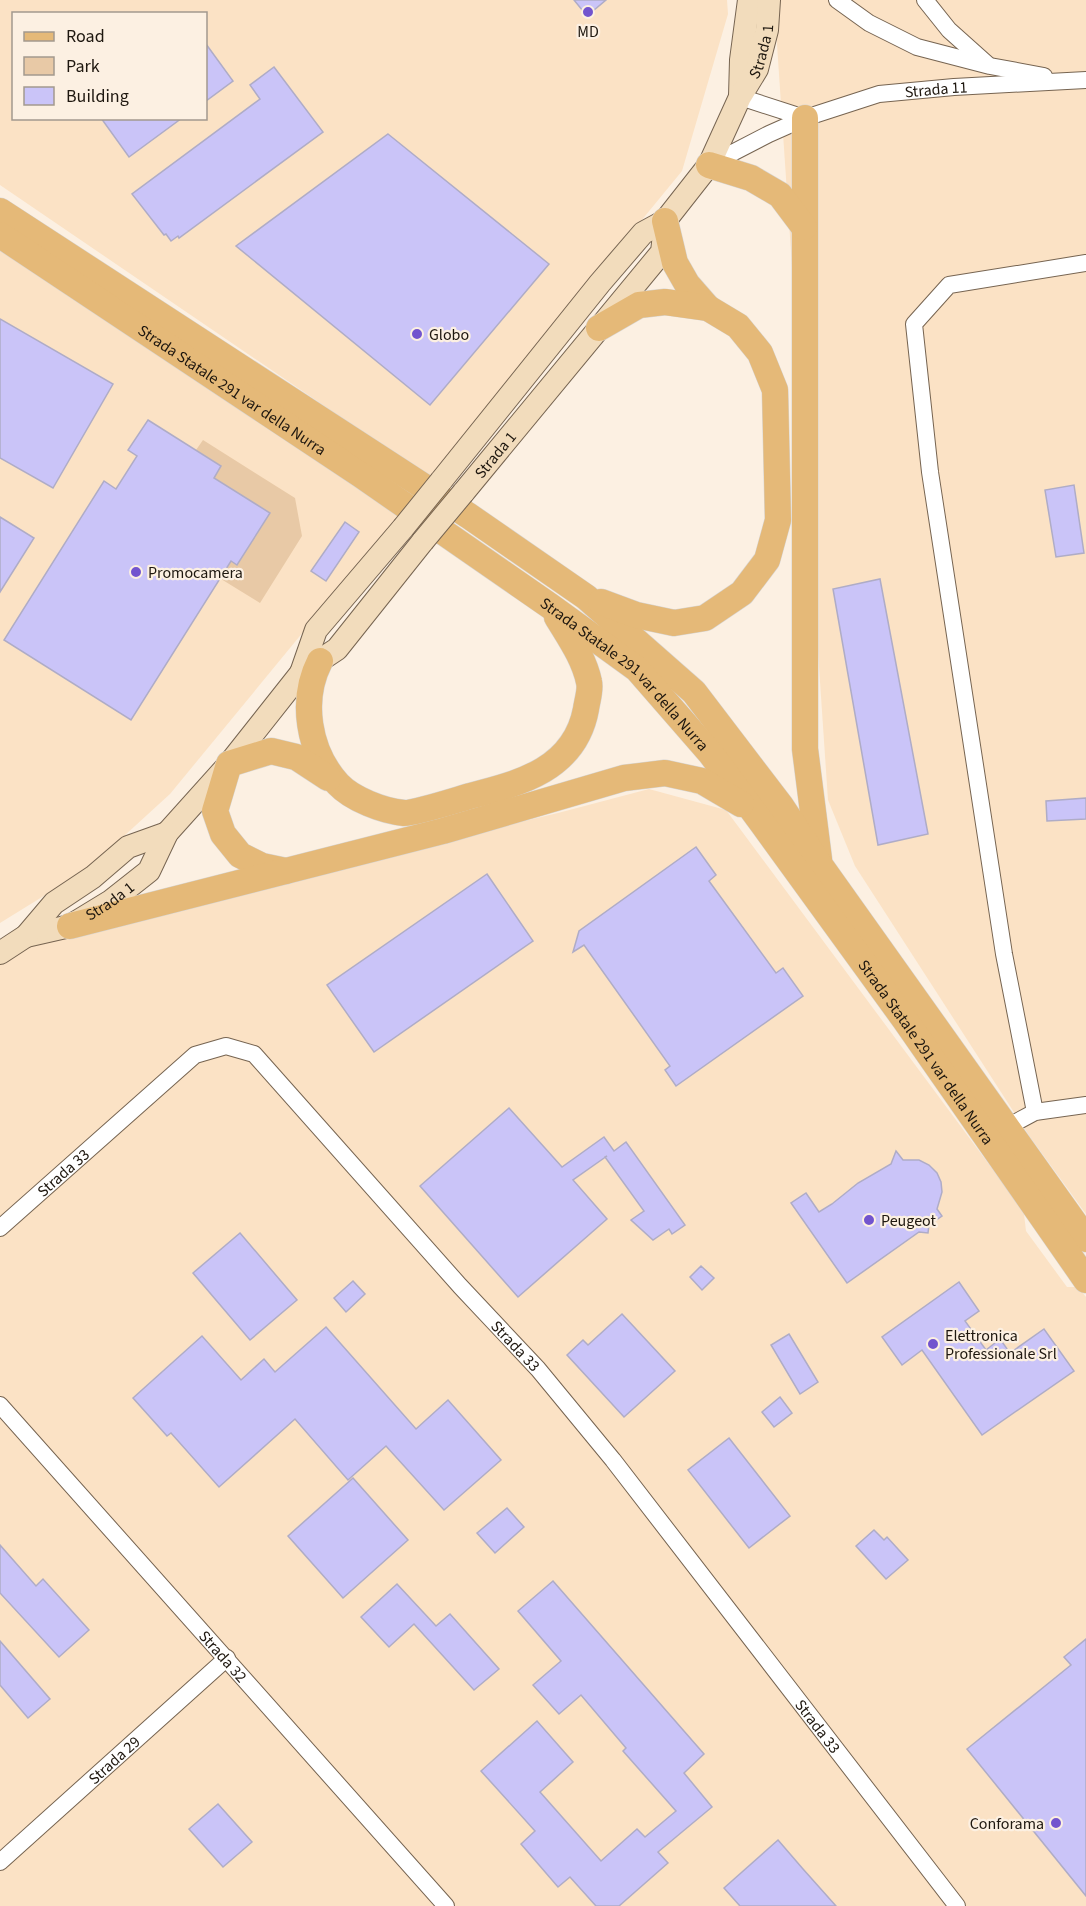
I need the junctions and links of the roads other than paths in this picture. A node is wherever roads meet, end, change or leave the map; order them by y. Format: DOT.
graph roads {
  1 [pos="749,0"];
  2 [pos="769,0"];
  3 [pos="837,0"];
  4 [pos="925,0"];
  5 [pos="990,66"];
  6 [pos="1079,80"];
  7 [pos="740,97"];
  8 [pos="805,118"];
  9 [pos="709,165"];
  10 [pos="0,211"];
  11 [pos="665,221"];
  12 [pos="804,227"];
  13 [pos="0,235"];
  14 [pos="1086,263"];
  15 [pos="708,308"];
  16 [pos="599,328"];
  17 [pos="586,597"];
  18 [pos="550,606"];
  19 [pos="310,667"];
  20 [pos="229,764"];
  21 [pos="338,785"];
  22 [pos="762,823"];
  23 [pos="167,833"];
  24 [pos="820,865"];
  25 [pos="286,871"];
  26 [pos="70,926"];
  27 [pos="26,936"];
  28 [pos="0,953"];
  29 [pos="1086,1105"];
  30 [pos="1035,1112"];
  31 [pos="1006,1127"];
  32 [pos="0,1228"];
  33 [pos="1086,1239"];
  34 [pos="1086,1280"];
  35 [pos="0,1405"];
  36 [pos="227,1658"];
  37 [pos="0,1862"];
  38 [pos="446,1906"];
  39 [pos="957,1906"];
  1 -- 7 [label="street, Strada 1"];
  2 -- 7 [label="street, Strada 1"];
  3 -- 5 [label="street, Strada 11"];
  4 -- 5 [label="street"];
  5 -- 6 [label="street, Strada 11"];
  6 -- 8 [label="street, Strada 11"];
  7 -- 8 [label="street"];
  7 -- 9 [label="street, Strada 1"];
  8 -- 9 [label="street, Strada 11"];
  8 -- 12 [label="main road"];
  9 -- 11 [label="street, Strada 1"];
  9 -- 12 [label="main road"];
  10 -- 17 [label="main road, Strada Statale 291 var della Nurra"];
  11 -- 15 [label="main road"];
  11 -- 16 [label="street, Strada 1"];
  11 -- 19 [label="street, Strada 1, bridge"];
  12 -- 24 [label="main road"];
  13 -- 18 [label="main road, Strada Statale 291 var della Nurra"];
  14 -- 30 [label="street"];
  15 -- 16 [label="main road"];
  15 -- 17 [label="main road"];
  16 -- 19 [label="street, Strada 1, bridge"];
  17 -- 24 [label="main road, Strada Statale 291 var della Nurra"];
  18 -- 21 [label="main road"];
  18 -- 22 [label="main road, Strada Statale 291 var della Nurra"];
  19 -- 20 [label="street, Strada 1"];
  19 -- 21 [label="main road"];
  20 -- 21 [label="main road"];
  20 -- 23 [label="street, Strada 1"];
  20 -- 25 [label="main road"];
  22 -- 25 [label="main road"];
  22 -- 34 [label="main road, Strada Statale 291 var della Nurra"];
  23 -- 26 [label="street, Strada 1"];
  23 -- 27 [label="street, Strada 1"];
  24 -- 31 [label="main road, Strada Statale 291 var della Nurra"];
  25 -- 26 [label="main road"];
  26 -- 27 [label="street, Strada 1"];
  27 -- 28 [label="street, Strada 1"];
  29 -- 30 [label="street"];
  30 -- 31 [label="street"];
  31 -- 33 [label="main road, Strada Statale 291 var della Nurra"];
  32 -- 39 [label="street, Strada 33"];
  35 -- 36 [label="street, Strada 32"];
  36 -- 37 [label="street, Strada 29"];
  36 -- 38 [label="street, Strada 32"];
}
